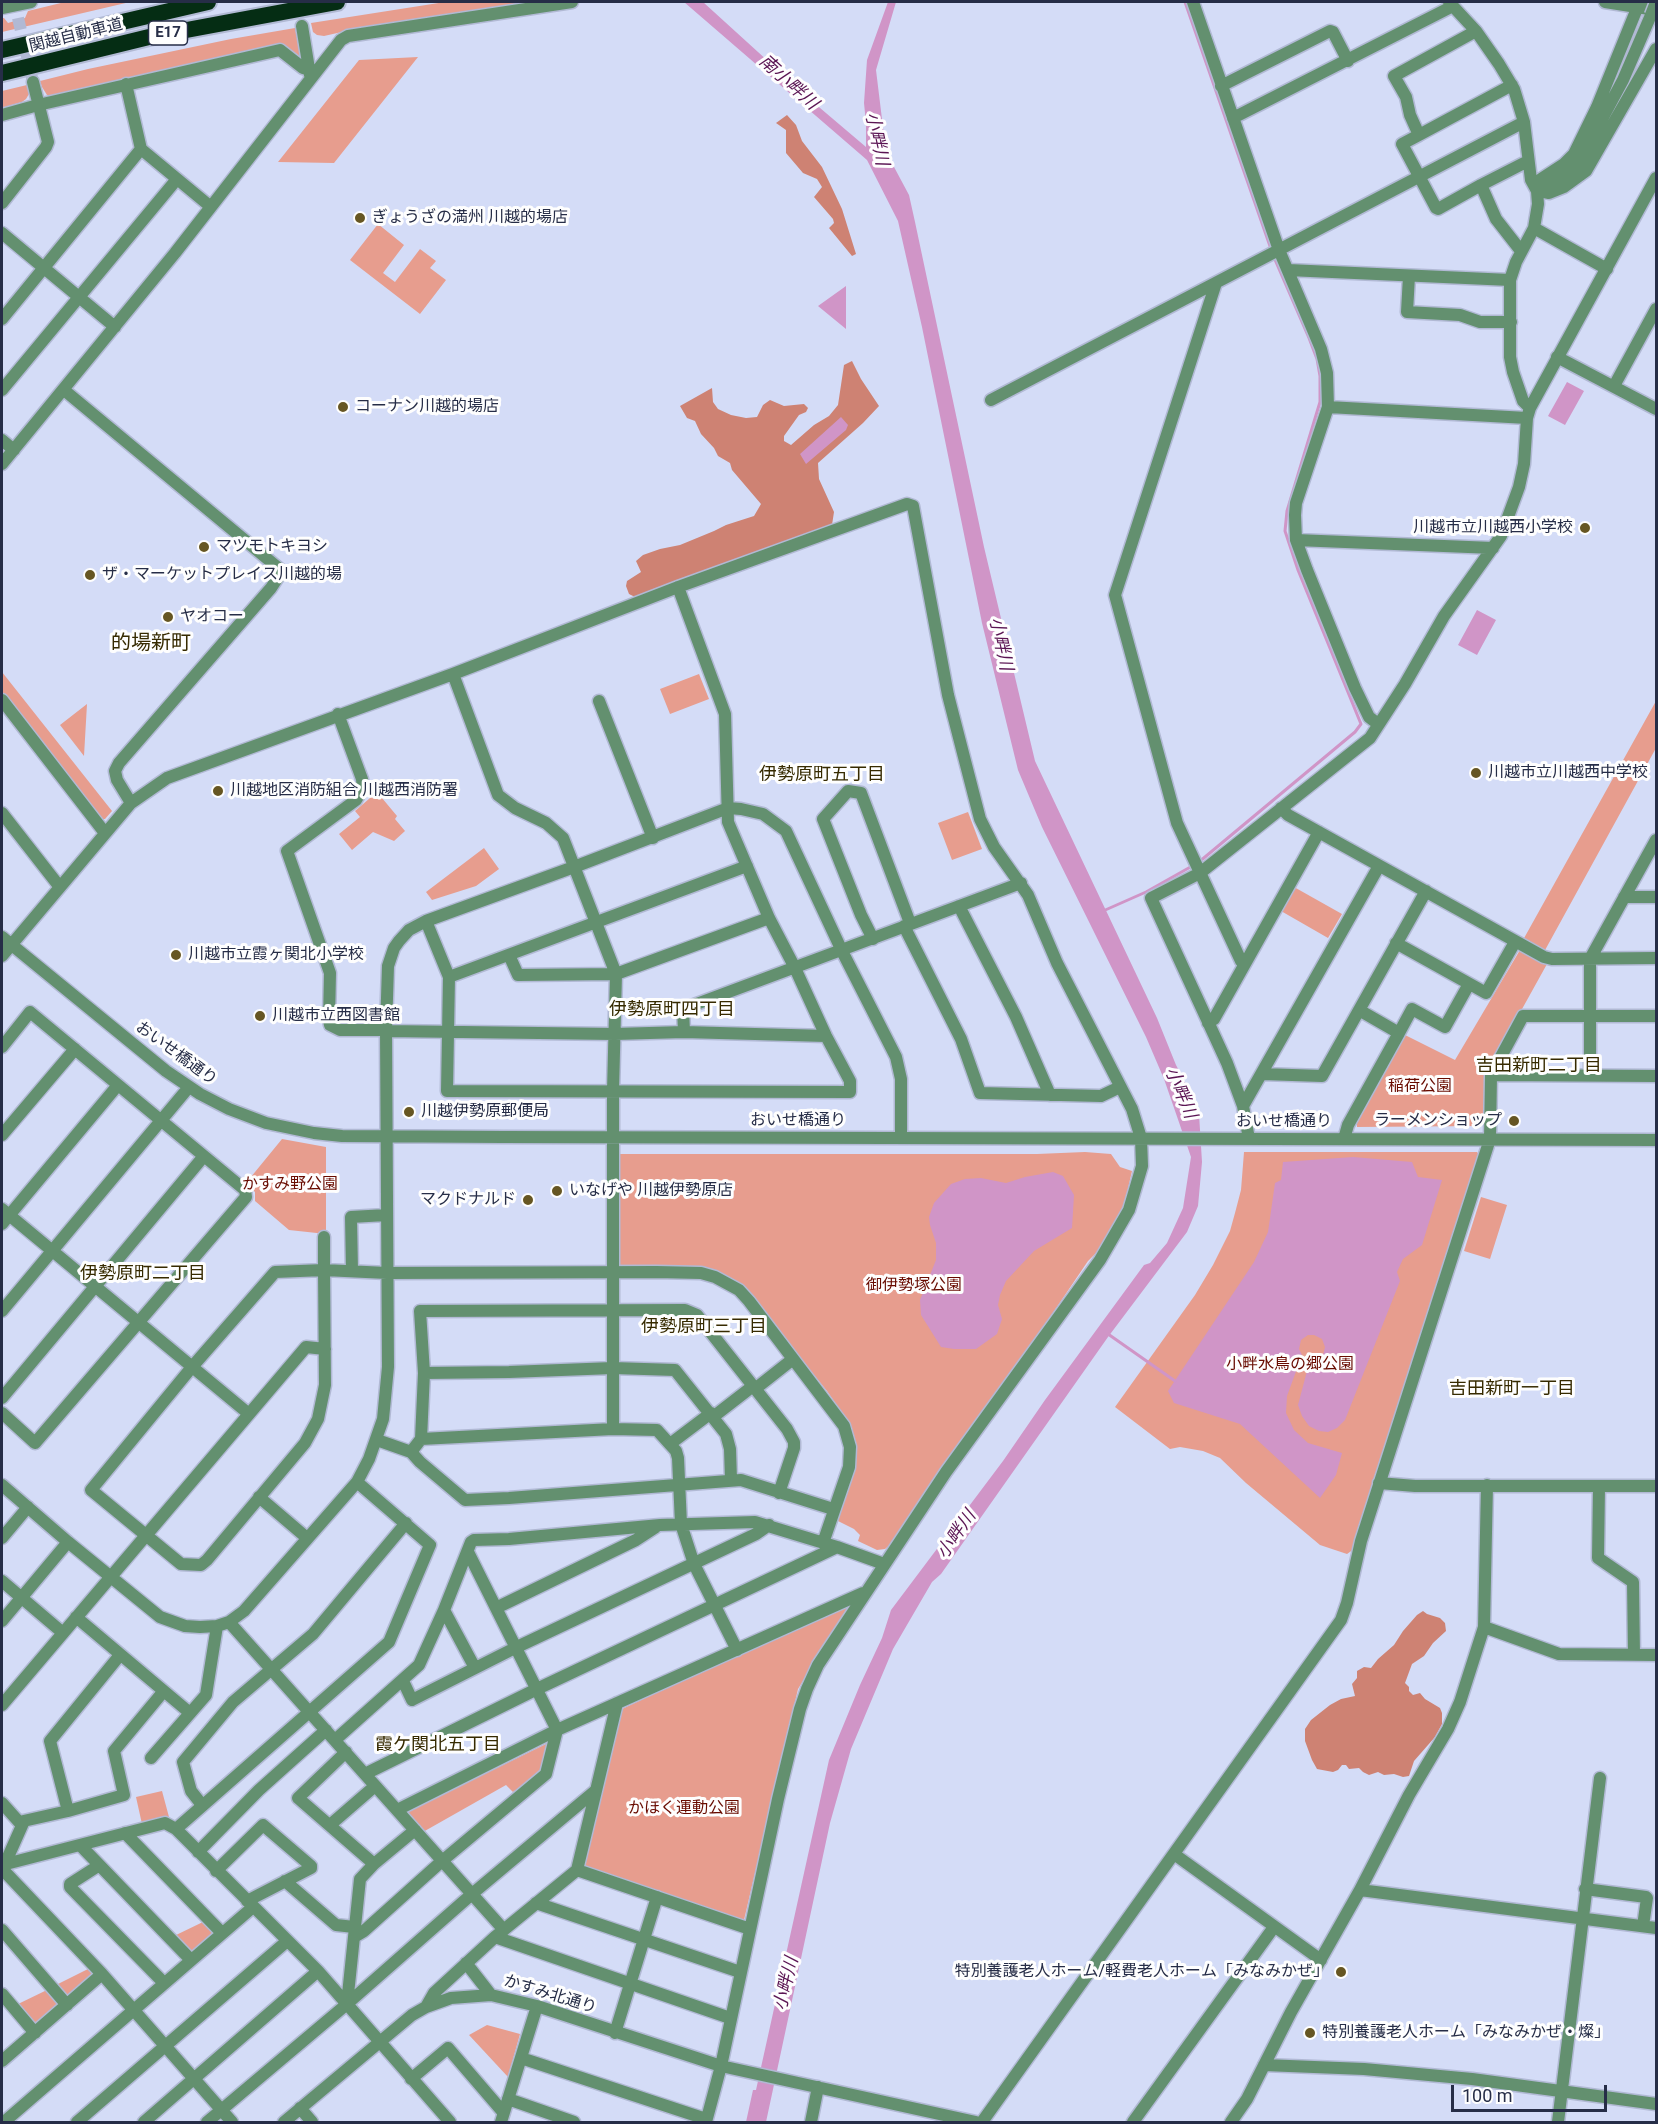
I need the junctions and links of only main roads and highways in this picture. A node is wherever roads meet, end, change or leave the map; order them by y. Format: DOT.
graph roads {
  1 [pos="208,2"];
  2 [pos="337,2"];
  3 [pos="2,50"];
  4 [pos="2,73"];
  1 -- 3 [label="highway, 関越自動車道 / E17"];
  2 -- 4 [label="highway, 関越自動車道 / E17"];
}
